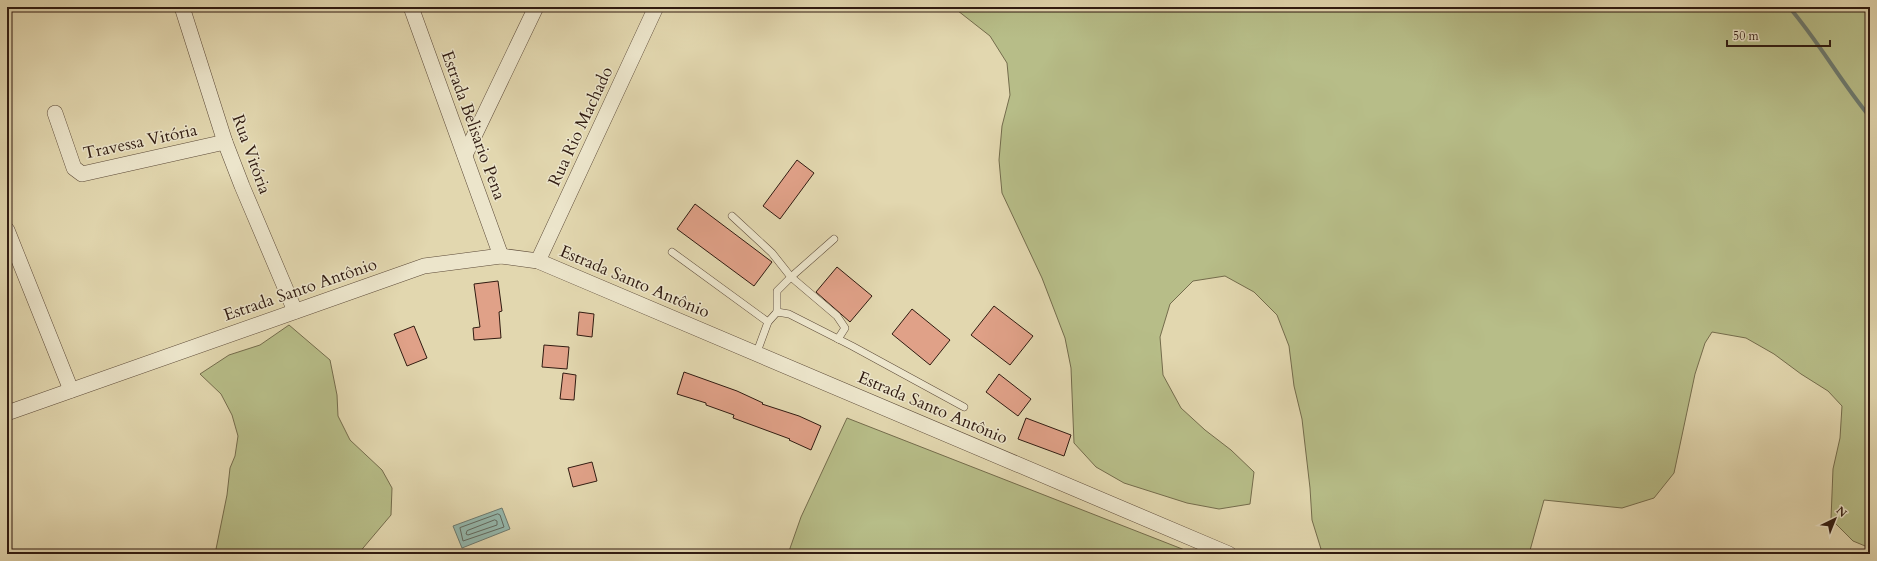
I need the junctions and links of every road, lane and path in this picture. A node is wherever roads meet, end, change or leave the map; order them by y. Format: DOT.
graph roads {
  1 [pos="182,7"];
  2 [pos="536,7"];
  3 [pos="656,7"];
  4 [pos="415,11"];
  5 [pos="55,113"];
  6 [pos="225,142"];
  7 [pos="465,155"];
  8 [pos="732,216"];
  9 [pos="7,230"];
  10 [pos="834,240"];
  11 [pos="672,252"];
  12 [pos="501,256"];
  13 [pos="538,261"];
  14 [pos="791,276"];
  15 [pos="295,311"];
  16 [pos="777,312"];
  17 [pos="768,322"];
  18 [pos="838,339"];
  19 [pos="757,352"];
  20 [pos="71,390"];
  21 [pos="964,407"];
  22 [pos="7,413"];
  23 [pos="1229,554"];
  1 -- 6 [label="street, Rua Vitória"];
  2 -- 7 [label="street"];
  3 -- 13 [label="street, Rua Rio Machado"];
  4 -- 7 [label="street, Estrada Belisario Pena"];
  5 -- 6 [label="street, Travessa Vitória"];
  6 -- 15 [label="street, Rua Vitória"];
  7 -- 12 [label="street, Estrada Belisario Pena"];
  8 -- 14 [label="lane"];
  9 -- 20 [label="street"];
  10 -- 14 [label="lane"];
  11 -- 17 [label="lane"];
  12 -- 13 [label="street, Estrada Santo Antônio"];
  12 -- 15 [label="street, Estrada Santo Antônio"];
  13 -- 19 [label="street, Estrada Santo Antônio"];
  14 -- 16 [label="lane"];
  14 -- 18 [label="lane"];
  15 -- 20 [label="street, Estrada Santo Antônio"];
  16 -- 17 [label="lane"];
  16 -- 18 [label="lane"];
  17 -- 19 [label="lane"];
  18 -- 21 [label="lane"];
  19 -- 23 [label="street, Estrada Santo Antônio"];
  20 -- 22 [label="street, Estrada Santo Antônio"];
}
